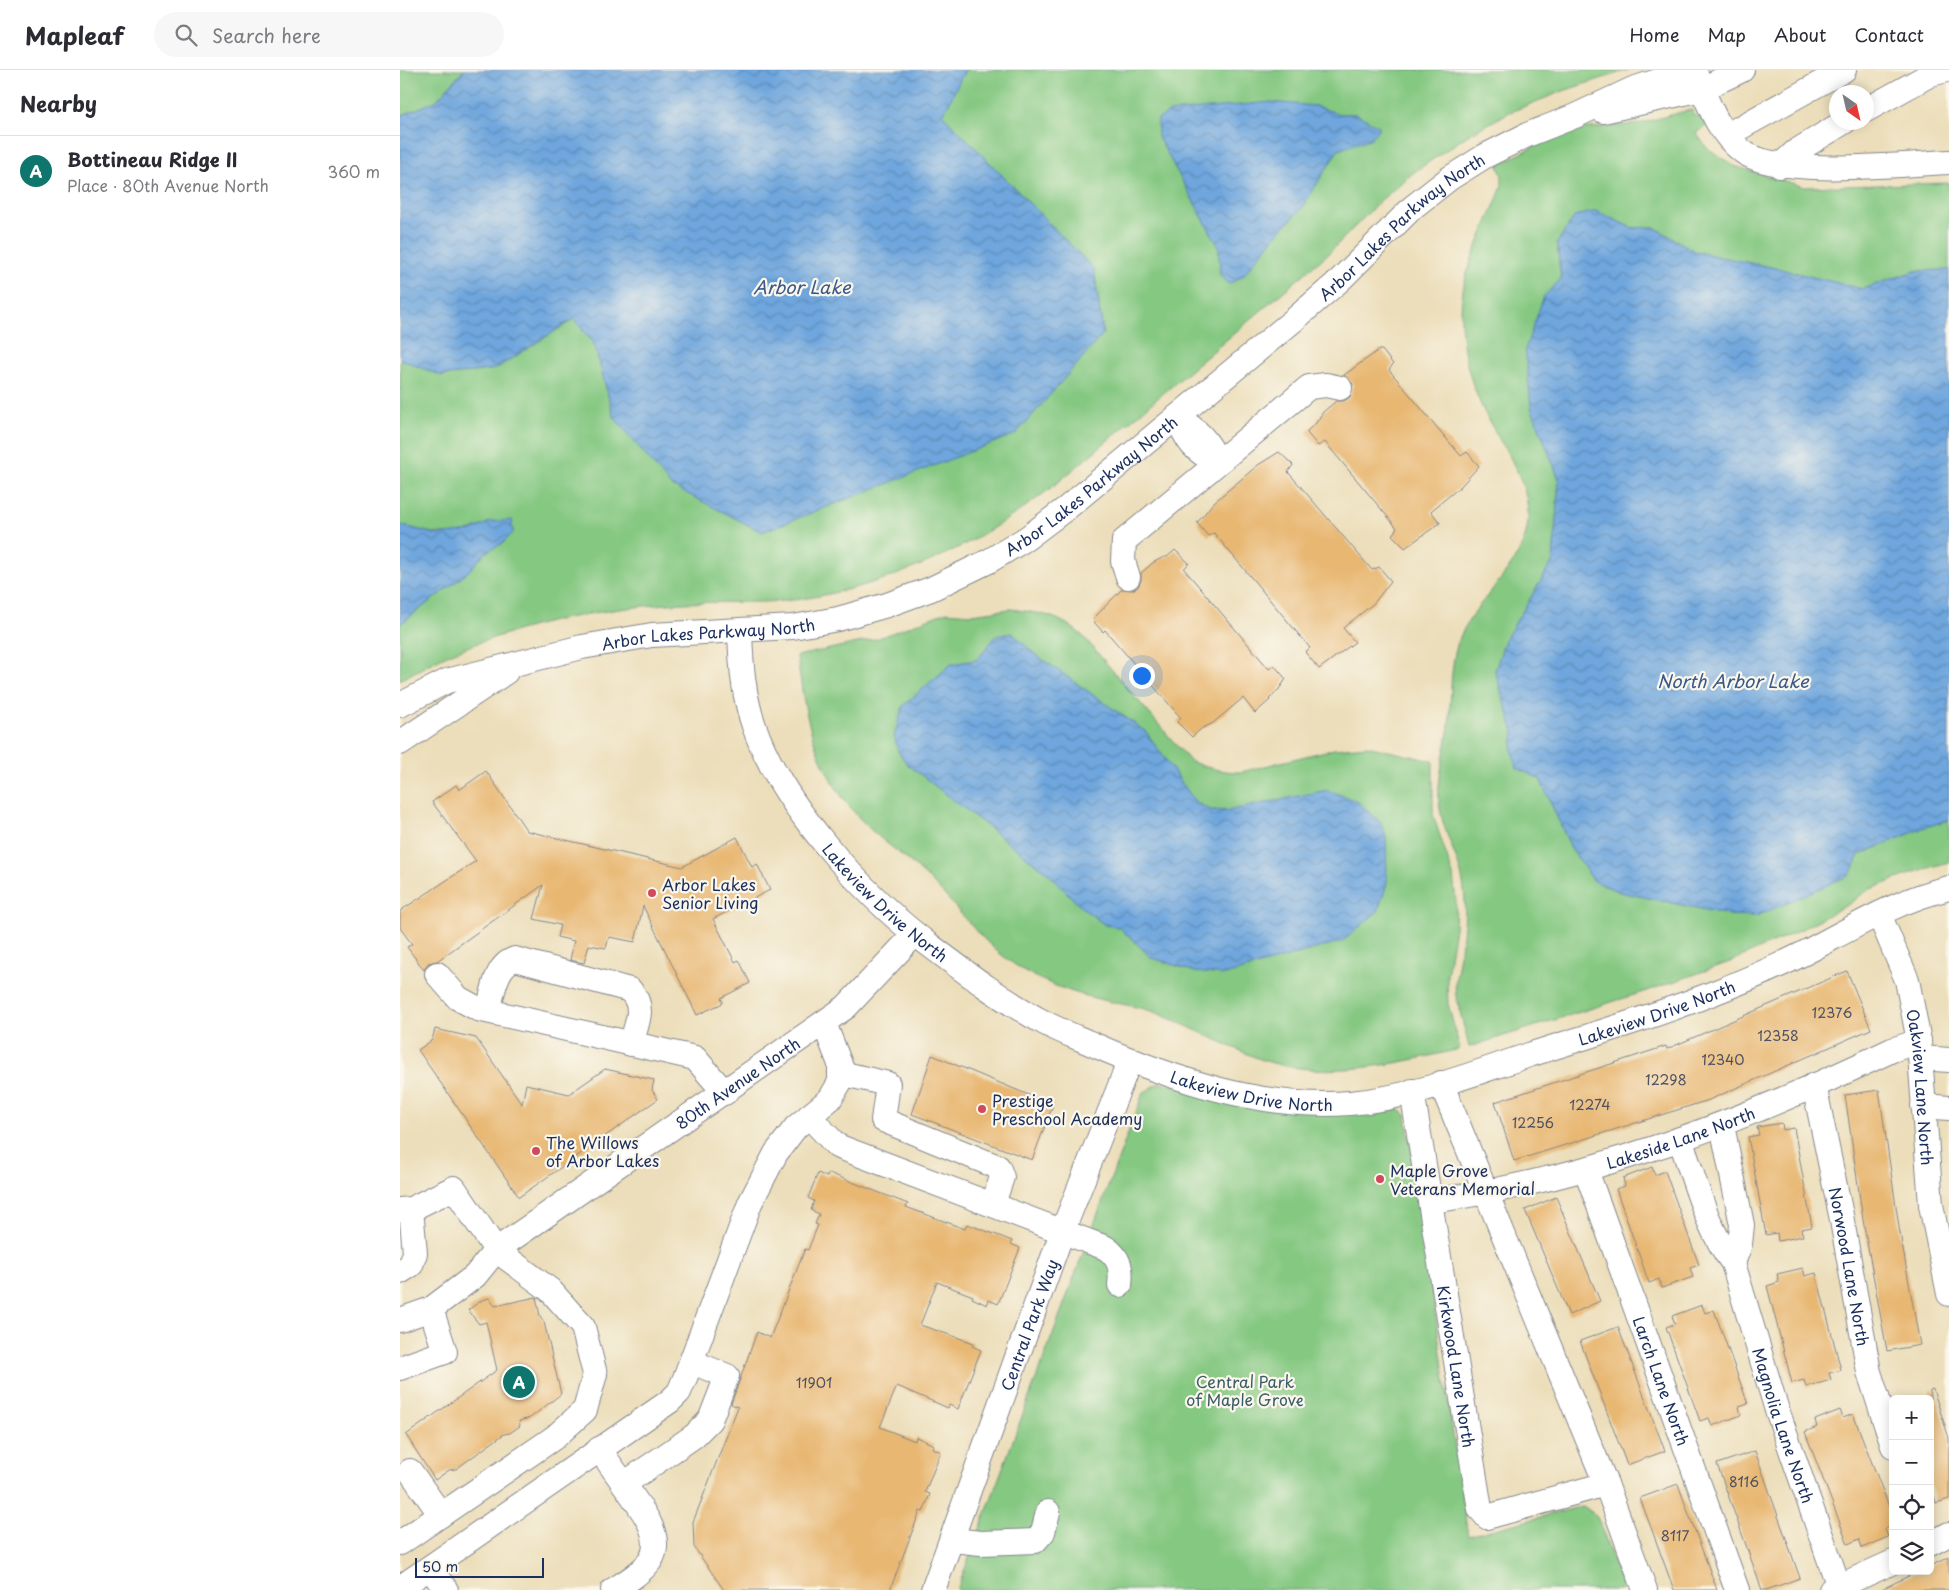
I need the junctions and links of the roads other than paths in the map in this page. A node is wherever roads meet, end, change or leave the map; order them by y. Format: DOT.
graph roads {
  1 [pos="1742,70"];
  2 [pos="1844,70"];
  3 [pos="1946,71"];
  4 [pos="1696,76"];
  5 [pos="1874,106"];
  6 [pos="1831,130"];
  7 [pos="1727,136"];
  8 [pos="1949,162"];
  9 [pos="1780,166"];
  10 [pos="1340,388"];
  11 [pos="1177,417"];
  12 [pos="1217,462"];
  13 [pos="1128,576"];
  14 [pos="740,631"];
  15 [pos="518,664"];
  16 [pos="400,705"];
  17 [pos="400,743"];
  18 [pos="1949,888"];
  19 [pos="1879,914"];
  20 [pos="915,934"];
  21 [pos="438,974"];
  22 [pos="488,1012"];
  23 [pos="824,1023"];
  24 [pos="631,1044"];
  25 [pos="1919,1050"];
  26 [pos="1130,1060"];
  27 [pos="1949,1060"];
  28 [pos="840,1073"];
  29 [pos="1441,1083"];
  30 [pos="1814,1086"];
  31 [pos="1412,1091"];
  32 [pos="724,1093"];
  33 [pos="1923,1106"];
  34 [pos="1949,1108"];
  35 [pos="809,1116"];
  36 [pos="1722,1124"];
  37 [pos="1680,1139"];
  38 [pos="1586,1170"];
  39 [pos="1487,1194"];
  40 [pos="1431,1201"];
  41 [pos="993,1204"];
  42 [pos="406,1210"];
  43 [pos="1063,1230"];
  44 [pos="496,1250"];
  45 [pos="1733,1263"];
  46 [pos="400,1272"];
  47 [pos="1120,1285"];
  48 [pos="1949,1294"];
  49 [pos="432,1309"];
  50 [pos="400,1320"];
  51 [pos="692,1362"];
  52 [pos="400,1368"];
  53 [pos="1891,1440"];
  54 [pos="599,1450"];
  55 [pos="410,1471"];
  56 [pos="624,1484"];
  57 [pos="1606,1484"];
  58 [pos="1048,1512"];
  59 [pos="440,1515"];
  60 [pos="1949,1534"];
  61 [pos="952,1540"];
  62 [pos="1934,1542"];
  63 [pos="400,1543"];
  64 [pos="1889,1564"];
  65 [pos="430,1568"];
  66 [pos="400,1588"];
  67 [pos="1835,1588"];
  68 [pos="446,1590"];
  69 [pos="613,1590"];
  70 [pos="933,1590"];
  71 [pos="1645,1590"];
  72 [pos="1736,1590"];
  1 -- 4 [label="street, Arbor Lakes Parkway North"];
  2 -- 7 [label="street"];
  3 -- 5 [label="street"];
  4 -- 7 [label="street"];
  4 -- 11 [label="street, Arbor Lakes Parkway North"];
  6 -- 9 [label="street"];
  7 -- 9 [label="street"];
  8 -- 9 [label="street"];
  10 -- 12 [label="street"];
  11 -- 12 [label="street"];
  11 -- 14 [label="street, Arbor Lakes Parkway North"];
  12 -- 13 [label="street"];
  14 -- 15 [label="street, Arbor Lakes Parkway North"];
  14 -- 20 [label="street, Lakeview Drive North"];
  15 -- 16 [label="street, Arbor Lakes Parkway North"];
  15 -- 17 [label="street, Arbor Lakes Parkway North"];
  18 -- 19 [label="street, Lakeview Drive North"];
  19 -- 25 [label="street, Oakview Lane North"];
  19 -- 29 [label="street, Lakeview Drive North"];
  20 -- 23 [label="street, 80th Avenue North"];
  20 -- 26 [label="street, Lakeview Drive North"];
  21 -- 22 [label="street"];
  22 -- 24 [label="street"];
  22 -- 24 [label="street"];
  23 -- 28 [label="street"];
  23 -- 32 [label="street, 80th Avenue North"];
  24 -- 32 [label="street"];
  25 -- 27 [label="street"];
  25 -- 30 [label="street, Lakeside Lane North"];
  25 -- 33 [label="street, Oakview Lane North"];
  26 -- 31 [label="street, Lakeview Drive North"];
  26 -- 43 [label="street, Central Park Way"];
  28 -- 35 [label="street"];
  28 -- 41 [label="street"];
  29 -- 31 [label="street, Lakeview Drive North"];
  29 -- 39 [label="street"];
  30 -- 36 [label="street, Lakeside Lane North"];
  30 -- 53 [label="street, Norwood Lane North"];
  31 -- 40 [label="street, Kirkwood Lane North"];
  32 -- 44 [label="street, 80th Avenue North"];
  33 -- 34 [label="street"];
  33 -- 48 [label="street, Oakview Lane North"];
  35 -- 41 [label="street"];
  35 -- 51 [label="street"];
  36 -- 37 [label="street, Lakeside Lane North"];
  36 -- 45 [label="street"];
  37 -- 38 [label="street, Lakeside Lane North"];
  37 -- 45 [label="street, Magnolia Lane North"];
  38 -- 39 [label="street, Lakeside Lane North"];
  38 -- 72 [label="street, Larch Lane North"];
  39 -- 40 [label="street, Lakeside Lane North"];
  39 -- 57 [label="street"];
  40 -- 57 [label="street, Kirkwood Lane North"];
  41 -- 43 [label="street"];
  42 -- 44 [label="street"];
  42 -- 46 [label="street"];
  43 -- 47 [label="street"];
  43 -- 61 [label="street, Central Park Way"];
  44 -- 49 [label="street, 80th Avenue North"];
  44 -- 59 [label="street"];
  45 -- 67 [label="street, Magnolia Lane North"];
  49 -- 50 [label="street, 80th Avenue North"];
  49 -- 52 [label="street"];
  51 -- 54 [label="street"];
  51 -- 56 [label="street"];
  54 -- 56 [label="street"];
  54 -- 65 [label="street"];
  55 -- 59 [label="street"];
  56 -- 69 [label="street"];
  57 -- 71 [label="street"];
  58 -- 61 [label="street"];
  59 -- 63 [label="street"];
  60 -- 62 [label="street"];
  61 -- 70 [label="street, Central Park Way"];
  64 -- 67 [label="street"];
  65 -- 66 [label="street"];
  65 -- 68 [label="street"];
}
